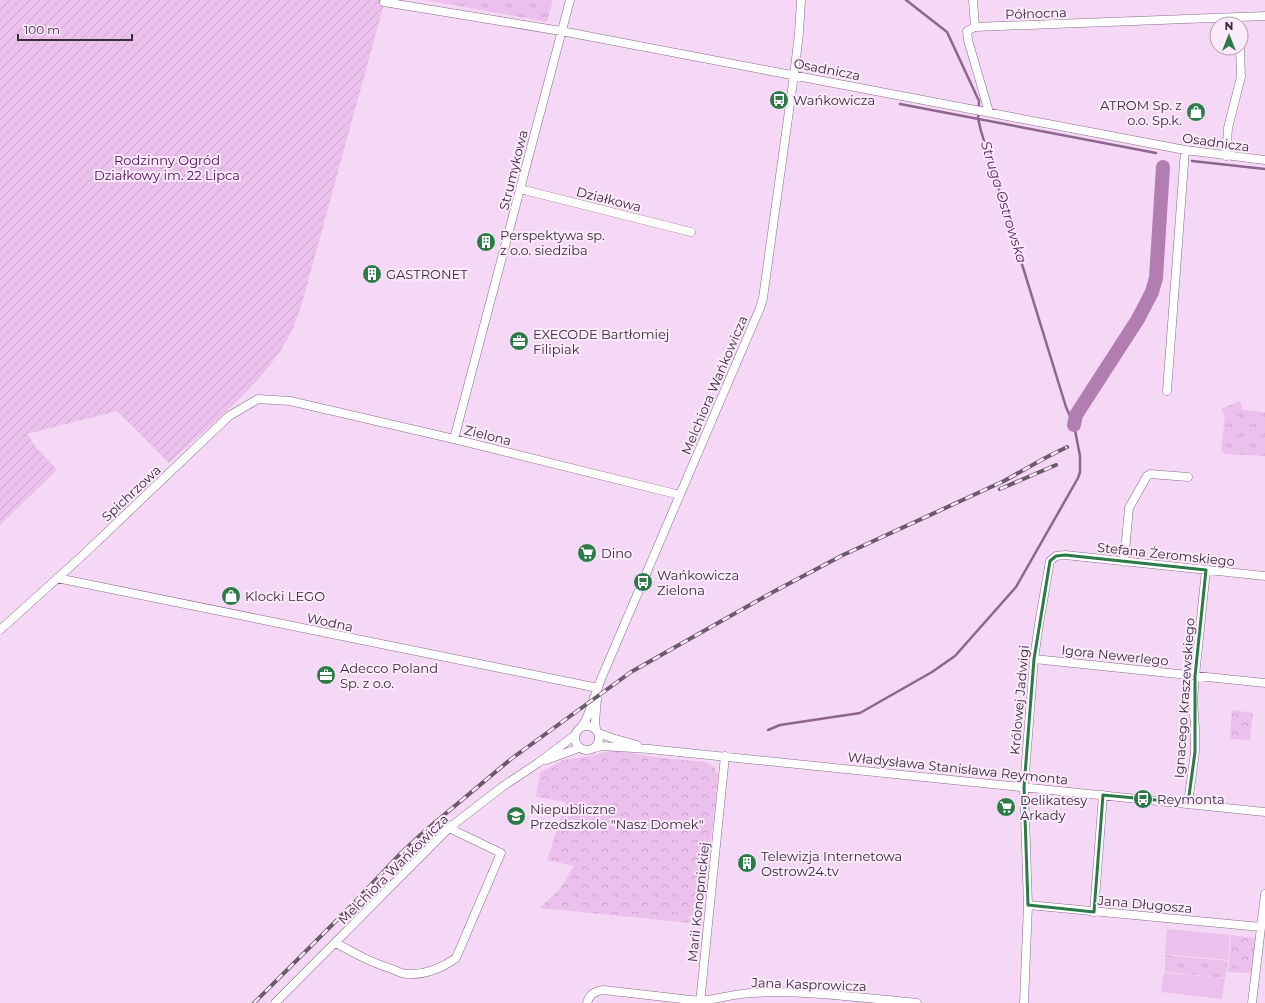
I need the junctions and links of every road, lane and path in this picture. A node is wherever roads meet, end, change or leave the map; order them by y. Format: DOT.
graph roads {
  1 [pos="570,0"];
  2 [pos="801,0"];
  3 [pos="973,0"];
  4 [pos="384,2"];
  5 [pos="1265,16"];
  6 [pos="1249,19"];
  7 [pos="1209,22"];
  8 [pos="975,27"];
  9 [pos="561,32"];
  10 [pos="1240,56"];
  11 [pos="794,75"];
  12 [pos="989,112"];
  13 [pos="1185,150"];
  14 [pos="1226,156"];
  15 [pos="1265,160"];
  16 [pos="520,189"];
  17 [pos="691,232"];
  18 [pos="1166,391"];
  19 [pos="290,402"];
  20 [pos="454,439"];
  21 [pos="1188,476"];
  22 [pos="680,495"];
  23 [pos="1064,555"];
  24 [pos="1124,562"];
  25 [pos="1206,570"];
  26 [pos="1265,576"];
  27 [pos="57,578"];
  28 [pos="0,630"];
  29 [pos="1034,659"];
  30 [pos="1195,676"];
  31 [pos="1265,683"];
  32 [pos="598,688"];
  33 [pos="581,727"];
  34 [pos="597,731"];
  35 [pos="574,736"];
  36 [pos="579,748"];
  37 [pos="594,748"];
  38 [pos="649,749"];
  39 [pos="725,756"];
  40 [pos="538,763"];
  41 [pos="1024,787"];
  42 [pos="1103,795"];
  43 [pos="1188,803"];
  44 [pos="1265,812"];
  45 [pos="449,828"];
  46 [pos="1265,894"];
  47 [pos="1028,905"];
  48 [pos="1264,906"];
  49 [pos="1094,912"];
  50 [pos="1261,927"];
  51 [pos="336,943"];
  52 [pos="682,1001"];
  53 [pos="874,1001"];
  54 [pos="700,1002"];
  55 [pos="275,1003"];
  56 [pos="586,1003"];
  57 [pos="917,1003"];
  58 [pos="1024,1003"];
  59 [pos="1252,1003"];
  1 -- 9 [label="street, Strumykowa"];
  2 -- 11 [label="street, Melchiora Wańkowicza"];
  3 -- 8 [label="street"];
  4 -- 9 [label="street, Osadnicza"];
  5 -- 6 [label="street, Północna"];
  7 -- 8 [label="street, Północna"];
  8 -- 12 [label="street"];
  9 -- 11 [label="street, Osadnicza"];
  9 -- 16 [label="street, Strumykowa"];
  10 -- 14 [label="street"];
  11 -- 12 [label="street, Osadnicza"];
  11 -- 22 [label="street, Melchiora Wańkowicza"];
  12 -- 13 [label="street, Osadnicza"];
  13 -- 14 [label="street, Osadnicza"];
  13 -- 18 [label="street"];
  14 -- 15 [label="street, Osadnicza"];
  16 -- 17 [label="street, Działkowa"];
  16 -- 20 [label="street, Strumykowa"];
  19 -- 20 [label="street, Zielona"];
  19 -- 27 [label="street, Spichrzowa"];
  20 -- 22 [label="street, Zielona"];
  21 -- 24 [label="street"];
  22 -- 32 [label="street, Melchiora Wańkowicza"];
  23 -- 24 [label="street, Stefana Żeromskiego"];
  23 -- 29 [label="street, Królowej Jadwigi"];
  24 -- 25 [label="street, Stefana Żeromskiego"];
  25 -- 26 [label="street, Stefana Żeromskiego"];
  25 -- 30 [label="street, Ignacego Kraszewskiego"];
  27 -- 28 [label="street, Spichrzowa"];
  27 -- 32 [label="street, Wodna"];
  29 -- 30 [label="street, Igora Newerlego"];
  29 -- 41 [label="street, Królowej Jadwigi"];
  30 -- 31 [label="street, Igora Newerlego"];
  30 -- 43 [label="street, Ignacego Kraszewskiego"];
  32 -- 33 [label="street, Melchiora Wańkowicza"];
  32 -- 34 [label="street, Melchiora Wańkowicza"];
  33 -- 34 [label="street"];
  33 -- 35 [label="street"];
  34 -- 37 [label="street"];
  34 -- 38 [label="street, Władysława Stanisława Reymonta"];
  35 -- 36 [label="street"];
  35 -- 40 [label="street, Melchiora Wańkowicza"];
  36 -- 37 [label="street"];
  36 -- 40 [label="street, Melchiora Wańkowicza"];
  37 -- 38 [label="street, Władysława Stanisława Reymonta"];
  38 -- 39 [label="street, Władysława Stanisława Reymonta"];
  39 -- 41 [label="street, Władysława Stanisława Reymonta"];
  39 -- 54 [label="street, Marii Konopnickiej"];
  40 -- 45 [label="street, Melchiora Wańkowicza"];
  41 -- 42 [label="street, Władysława Stanisława Reymonta"];
  41 -- 47 [label="street, Królowej Jadwigi"];
  42 -- 43 [label="street, Władysława Stanisława Reymonta"];
  42 -- 49 [label="street"];
  43 -- 44 [label="street, Władysława Stanisława Reymonta"];
  45 -- 51 [label="street, Melchiora Wańkowicza"];
  45 -- 51 [label="street"];
  46 -- 48 [label="street"];
  47 -- 49 [label="street, Jana Długosza"];
  47 -- 58 [label="street, Królowej Jadwigi"];
  48 -- 50 [label="street"];
  49 -- 50 [label="street, Jana Długosza"];
  50 -- 59 [label="street"];
  51 -- 55 [label="street, Melchiora Wańkowicza"];
  52 -- 54 [label="street, Jana Kasprowicza"];
  52 -- 56 [label="street, Jana Kasprowicza"];
  53 -- 54 [label="street, Jana Kasprowicza"];
  53 -- 57 [label="street, Jana Kasprowicza"];
}
